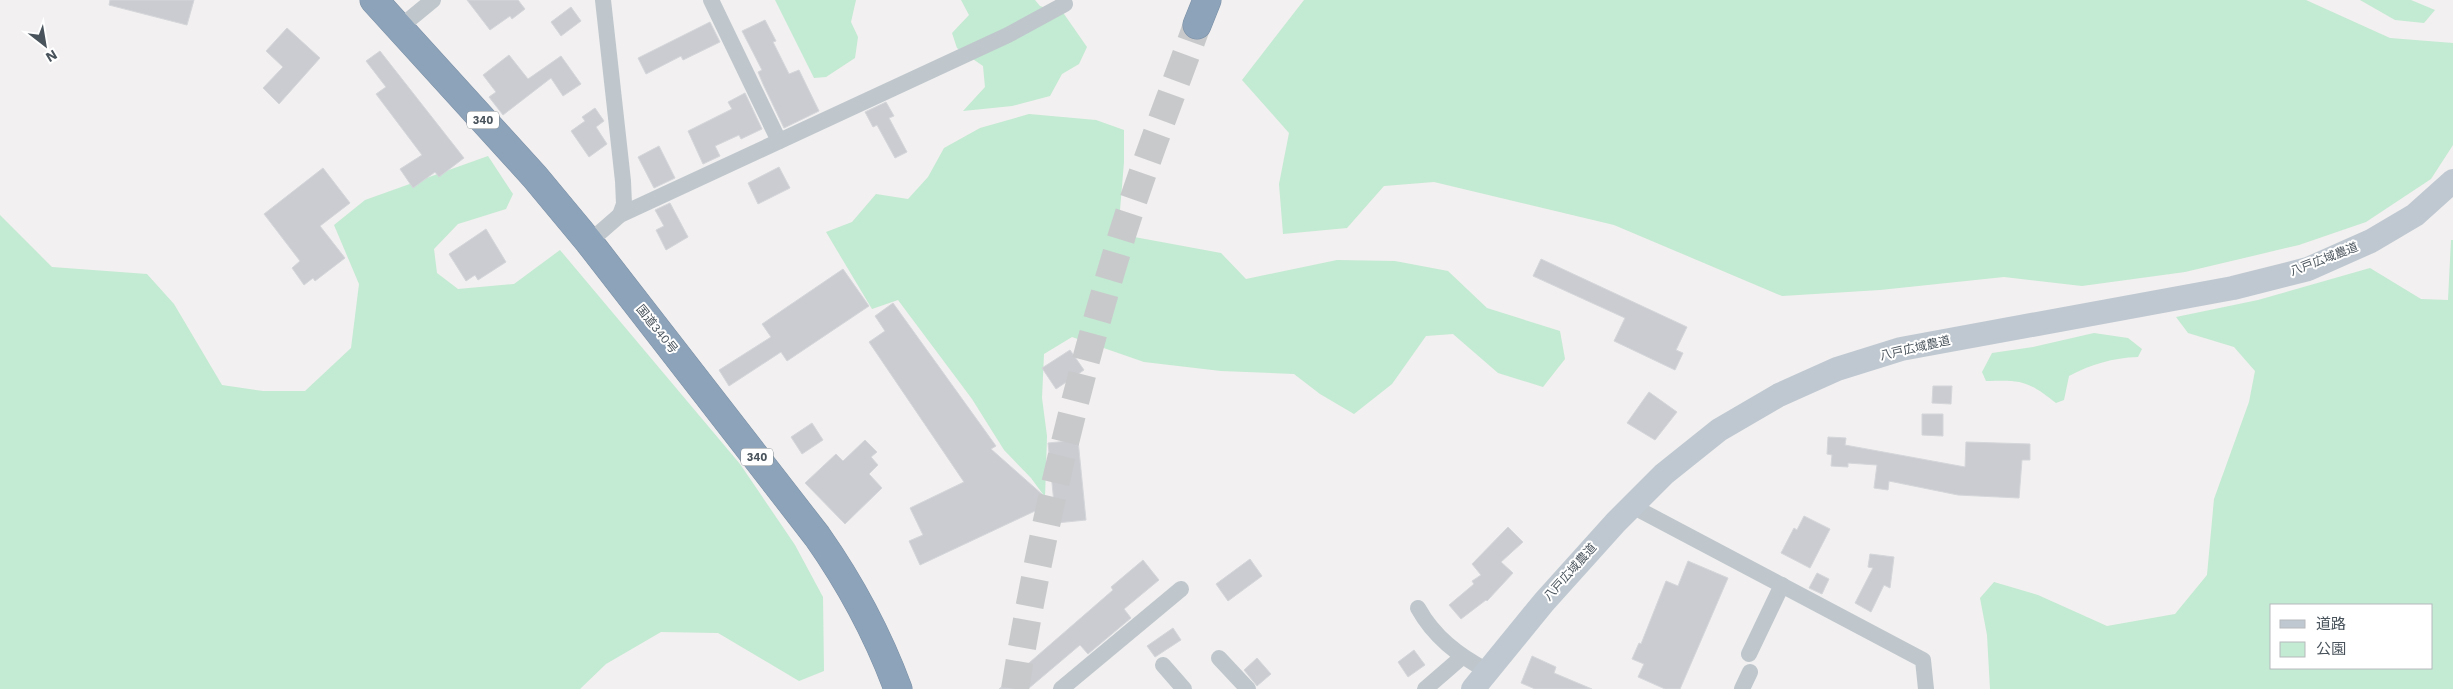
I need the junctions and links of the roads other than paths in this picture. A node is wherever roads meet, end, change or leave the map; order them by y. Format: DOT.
graph roads {
  1 [pos="374,0"];
  2 [pos="433,0"];
  3 [pos="603,0"];
  4 [pos="712,0"];
  5 [pos="1207,0"];
  6 [pos="1065,4"];
  7 [pos="1197,25"];
  8 [pos="399,28"];
  9 [pos="779,140"];
  10 [pos="2453,181"];
  11 [pos="620,215"];
  12 [pos="589,242"];
  13 [pos="1632,506"];
  14 [pos="1782,585"];
  15 [pos="1181,589"];
  16 [pos="1418,608"];
  17 [pos="1748,654"];
  18 [pos="1462,657"];
  19 [pos="1219,658"];
  20 [pos="1163,665"];
  21 [pos="1750,672"];
  22 [pos="1480,680"];
  23 [pos="898,689"];
  24 [pos="1061,689"];
  25 [pos="1184,689"];
  26 [pos="1248,689"];
  27 [pos="1425,689"];
  28 [pos="1742,689"];
  29 [pos="1926,689"];
  1 -- 8 [label="highway, 国道340号 / 340"];
  2 -- 8 [label="street"];
  3 -- 11 [label="street"];
  4 -- 9 [label="street"];
  5 -- 7 [label="highway"];
  6 -- 9 [label="street"];
  8 -- 12 [label="highway, 国道340号 / 340"];
  9 -- 11 [label="street"];
  10 -- 13 [label="street, 八戸広域農道"];
  11 -- 12 [label="street"];
  12 -- 23 [label="highway, 国道340号 / 340"];
  13 -- 14 [label="street"];
  13 -- 22 [label="street, 八戸広域農道"];
  14 -- 17 [label="street"];
  14 -- 29 [label="street"];
  15 -- 24 [label="street"];
  16 -- 18 [label="street"];
  18 -- 22 [label="street"];
  18 -- 27 [label="street"];
  19 -- 26 [label="street"];
  20 -- 25 [label="street"];
  21 -- 28 [label="street"];
}
